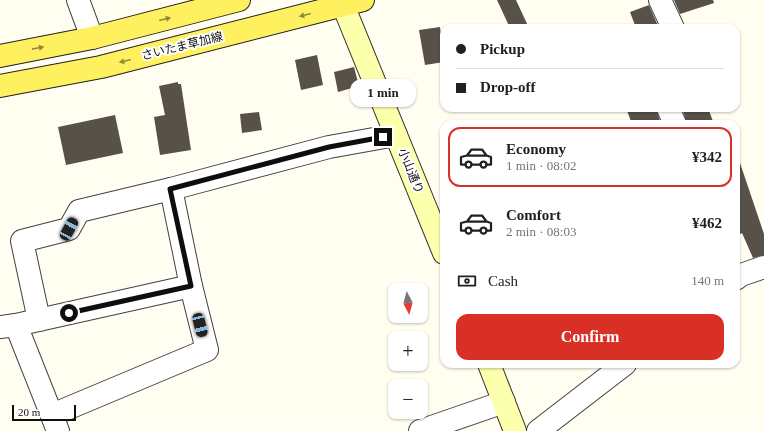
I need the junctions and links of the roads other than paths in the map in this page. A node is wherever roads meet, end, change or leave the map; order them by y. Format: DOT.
graph roads {
  1 [pos="78,0"];
  2 [pos="239,0"];
  3 [pos="660,0"];
  4 [pos="349,2"];
  5 [pos="671,24"];
  6 [pos="92,38"];
  7 [pos="0,56"];
  8 [pos="0,86"];
  9 [pos="396,135"];
  10 [pos="170,189"];
  11 [pos="440,243"];
  12 [pos="764,267"];
  13 [pos="740,272"];
  14 [pos="191,286"];
  15 [pos="39,320"];
  16 [pos="8,326"];
  17 [pos="491,368"];
  18 [pos="620,368"];
  19 [pos="504,402"];
  20 [pos="55,423"];
  21 [pos="420,431"];
  22 [pos="516,431"];
  23 [pos="538,431"];
  1 -- 6 [label="street"];
  6 -- 2 [label="main road, one-way"];
  3 -- 5 [label="street"];
  4 -- 8 [label="main road, さいたま草加線, one-way"];
  4 -- 9 [label="street, 小山通り"];
  7 -- 6 [label="main road, one-way"];
  9 -- 10 [label="street"];
  9 -- 11 [label="street, 小山通り"];
  10 -- 14 [label="street"];
  10 -- 15 [label="street"];
  12 -- 13 [label="street"];
  14 -- 15 [label="street"];
  14 -- 20 [label="street"];
  15 -- 16 [label="street"];
  16 -- 20 [label="street"];
  17 -- 19 [label="street"];
  18 -- 23 [label="street"];
  19 -- 21 [label="street"];
  19 -- 22 [label="street"];
}
